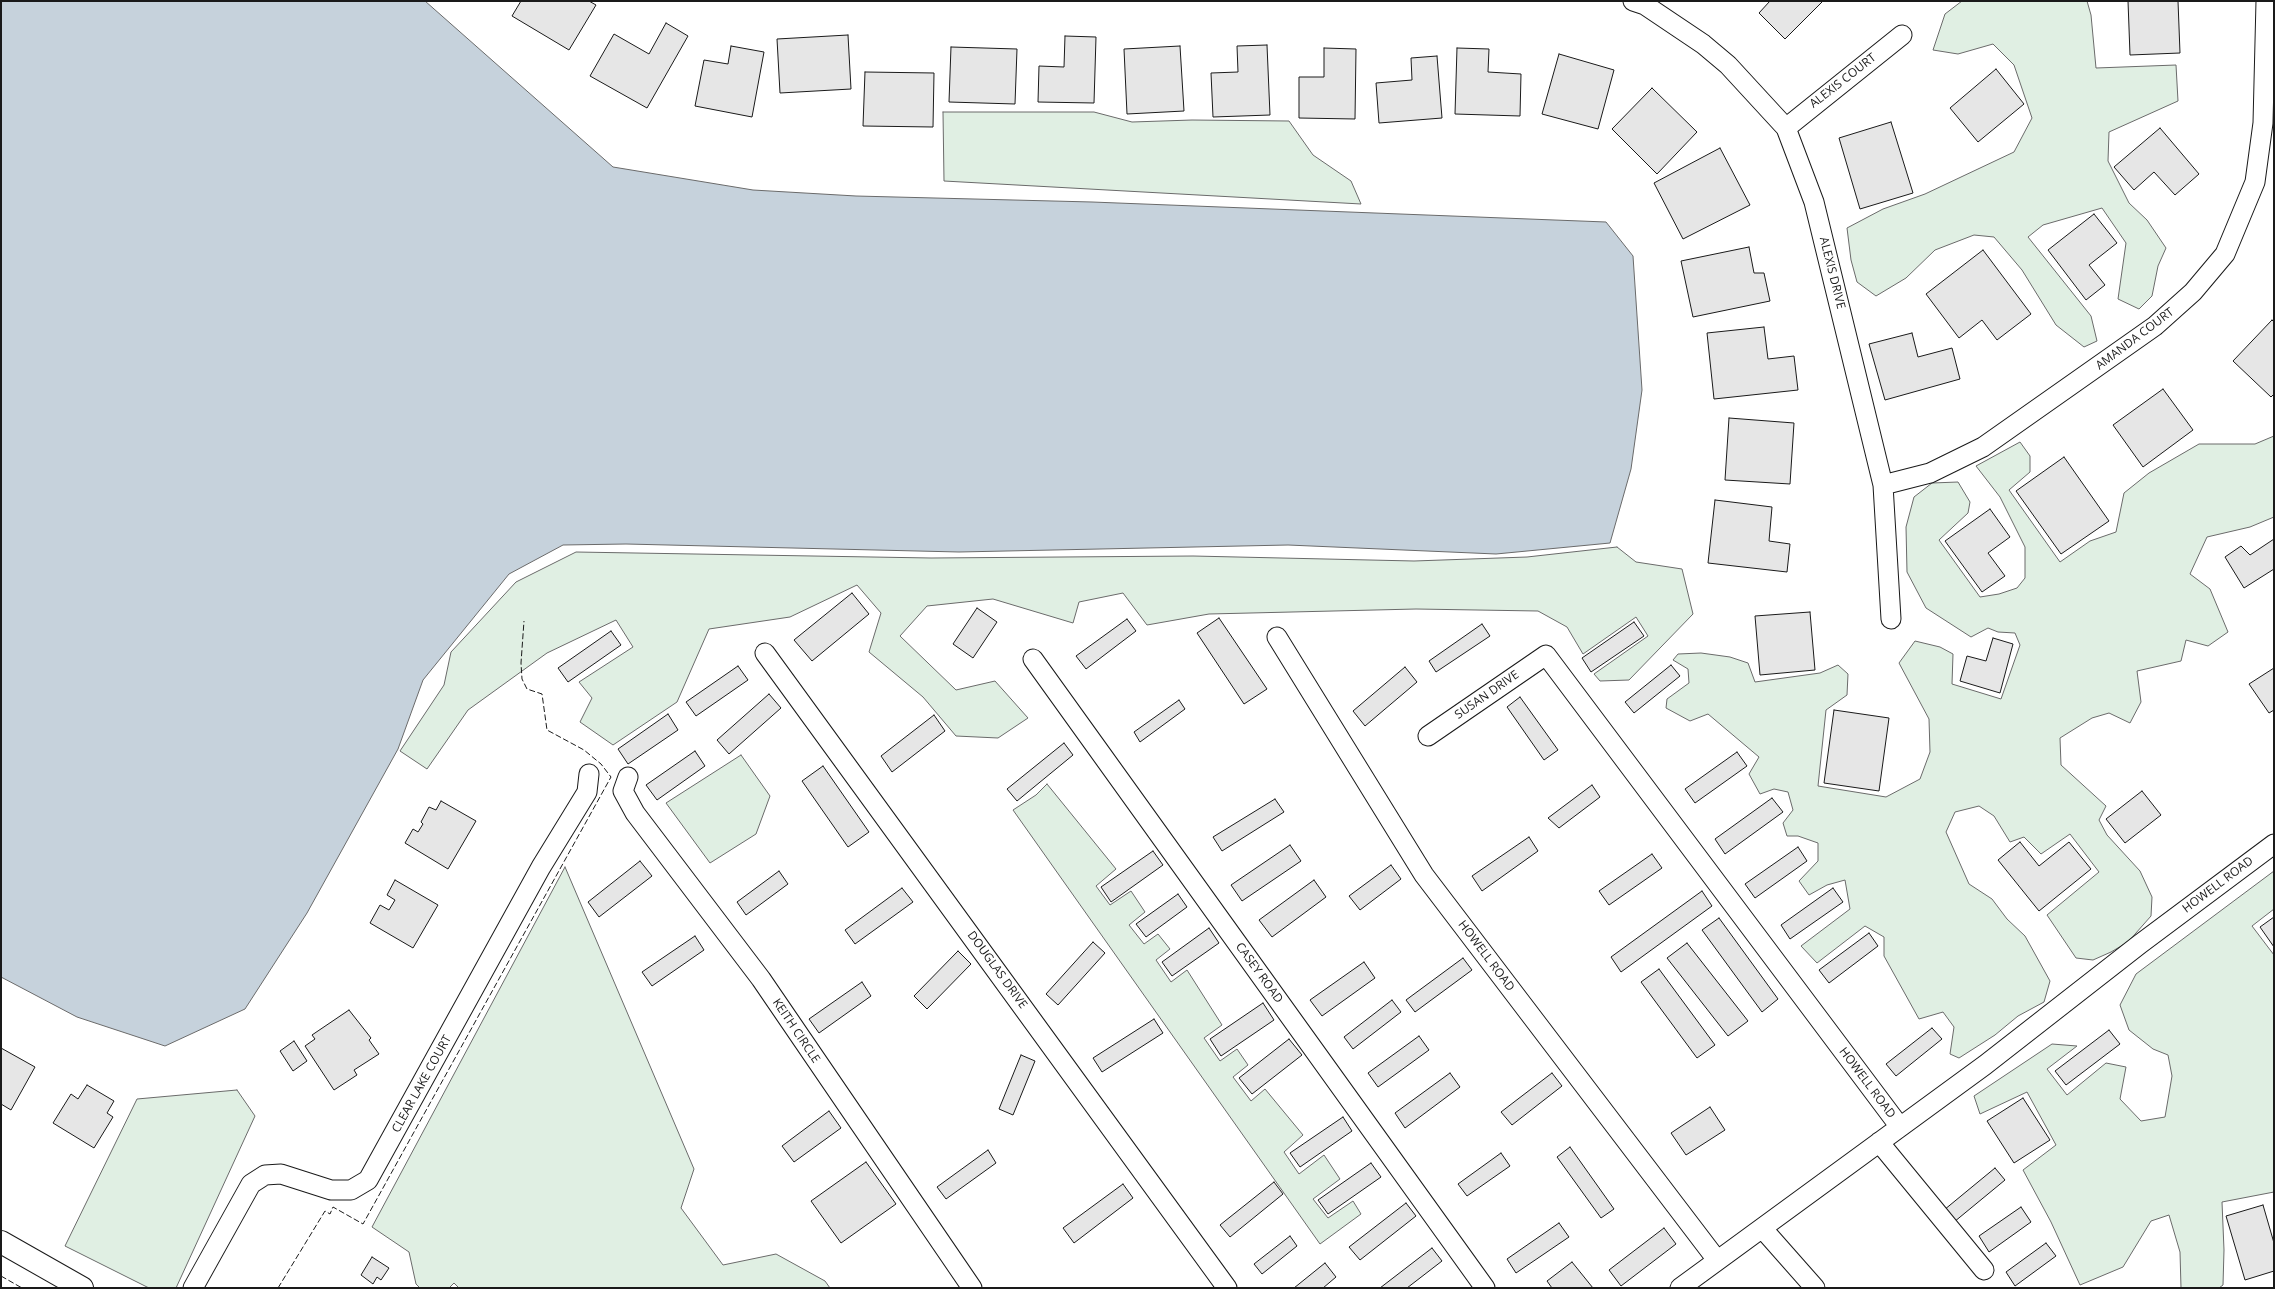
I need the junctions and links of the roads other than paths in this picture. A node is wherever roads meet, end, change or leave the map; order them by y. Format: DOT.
graph roads {
  1 [pos="1634,1"];
  2 [pos="2266,1"];
  3 [pos="1902,35"];
  4 [pos="1786,128"];
  5 [pos="1883,485"];
  6 [pos="1891,619"];
  7 [pos="1277,637"];
  8 [pos="765,654"];
  9 [pos="1546,654"];
  10 [pos="1033,660"];
  11 [pos="1428,736"];
  12 [pos="589,774"];
  13 [pos="628,777"];
  14 [pos="2274,844"];
  15 [pos="1900,1127"];
  16 [pos="1879,1142"];
  17 [pos="1762,1228"];
  18 [pos="1,1242"];
  19 [pos="1717,1260"];
  20 [pos="1984,1270"];
  21 [pos="82,1288"];
  22 [pos="193,1288"];
  23 [pos="972,1288"];
  24 [pos="1227,1288"];
  25 [pos="1485,1288"];
  26 [pos="1680,1288"];
  27 [pos="1815,1288"];
  1 -- 4 [label="street, ALEXIS DRIVE"];
  2 -- 5 [label="street, AMANDA COURT"];
  3 -- 4 [label="street, ALEXIS COURT"];
  4 -- 5 [label="street, ALEXIS DRIVE"];
  5 -- 6 [label="street, ALEXIS DRIVE"];
  7 -- 19 [label="street, HOWELL ROAD"];
  8 -- 24 [label="street, DOUGLAS DRIVE"];
  9 -- 11 [label="street, SUSAN DRIVE"];
  9 -- 15 [label="street, HOWELL ROAD"];
  10 -- 25 [label="street, CASEY ROAD"];
  12 -- 22 [label="street, CLEAR LAKE COURT"];
  13 -- 23 [label="street, KEITH CIRCLE"];
  14 -- 15 [label="street, HOWELL ROAD"];
  15 -- 16 [label="street, HOWELL ROAD"];
  16 -- 17 [label="street, HOWELL ROAD"];
  16 -- 20 [label="street"];
  17 -- 19 [label="street, HOWELL ROAD"];
  17 -- 27 [label="street"];
  18 -- 21 [label="street"];
  19 -- 26 [label="street, HOWELL ROAD"];
}
